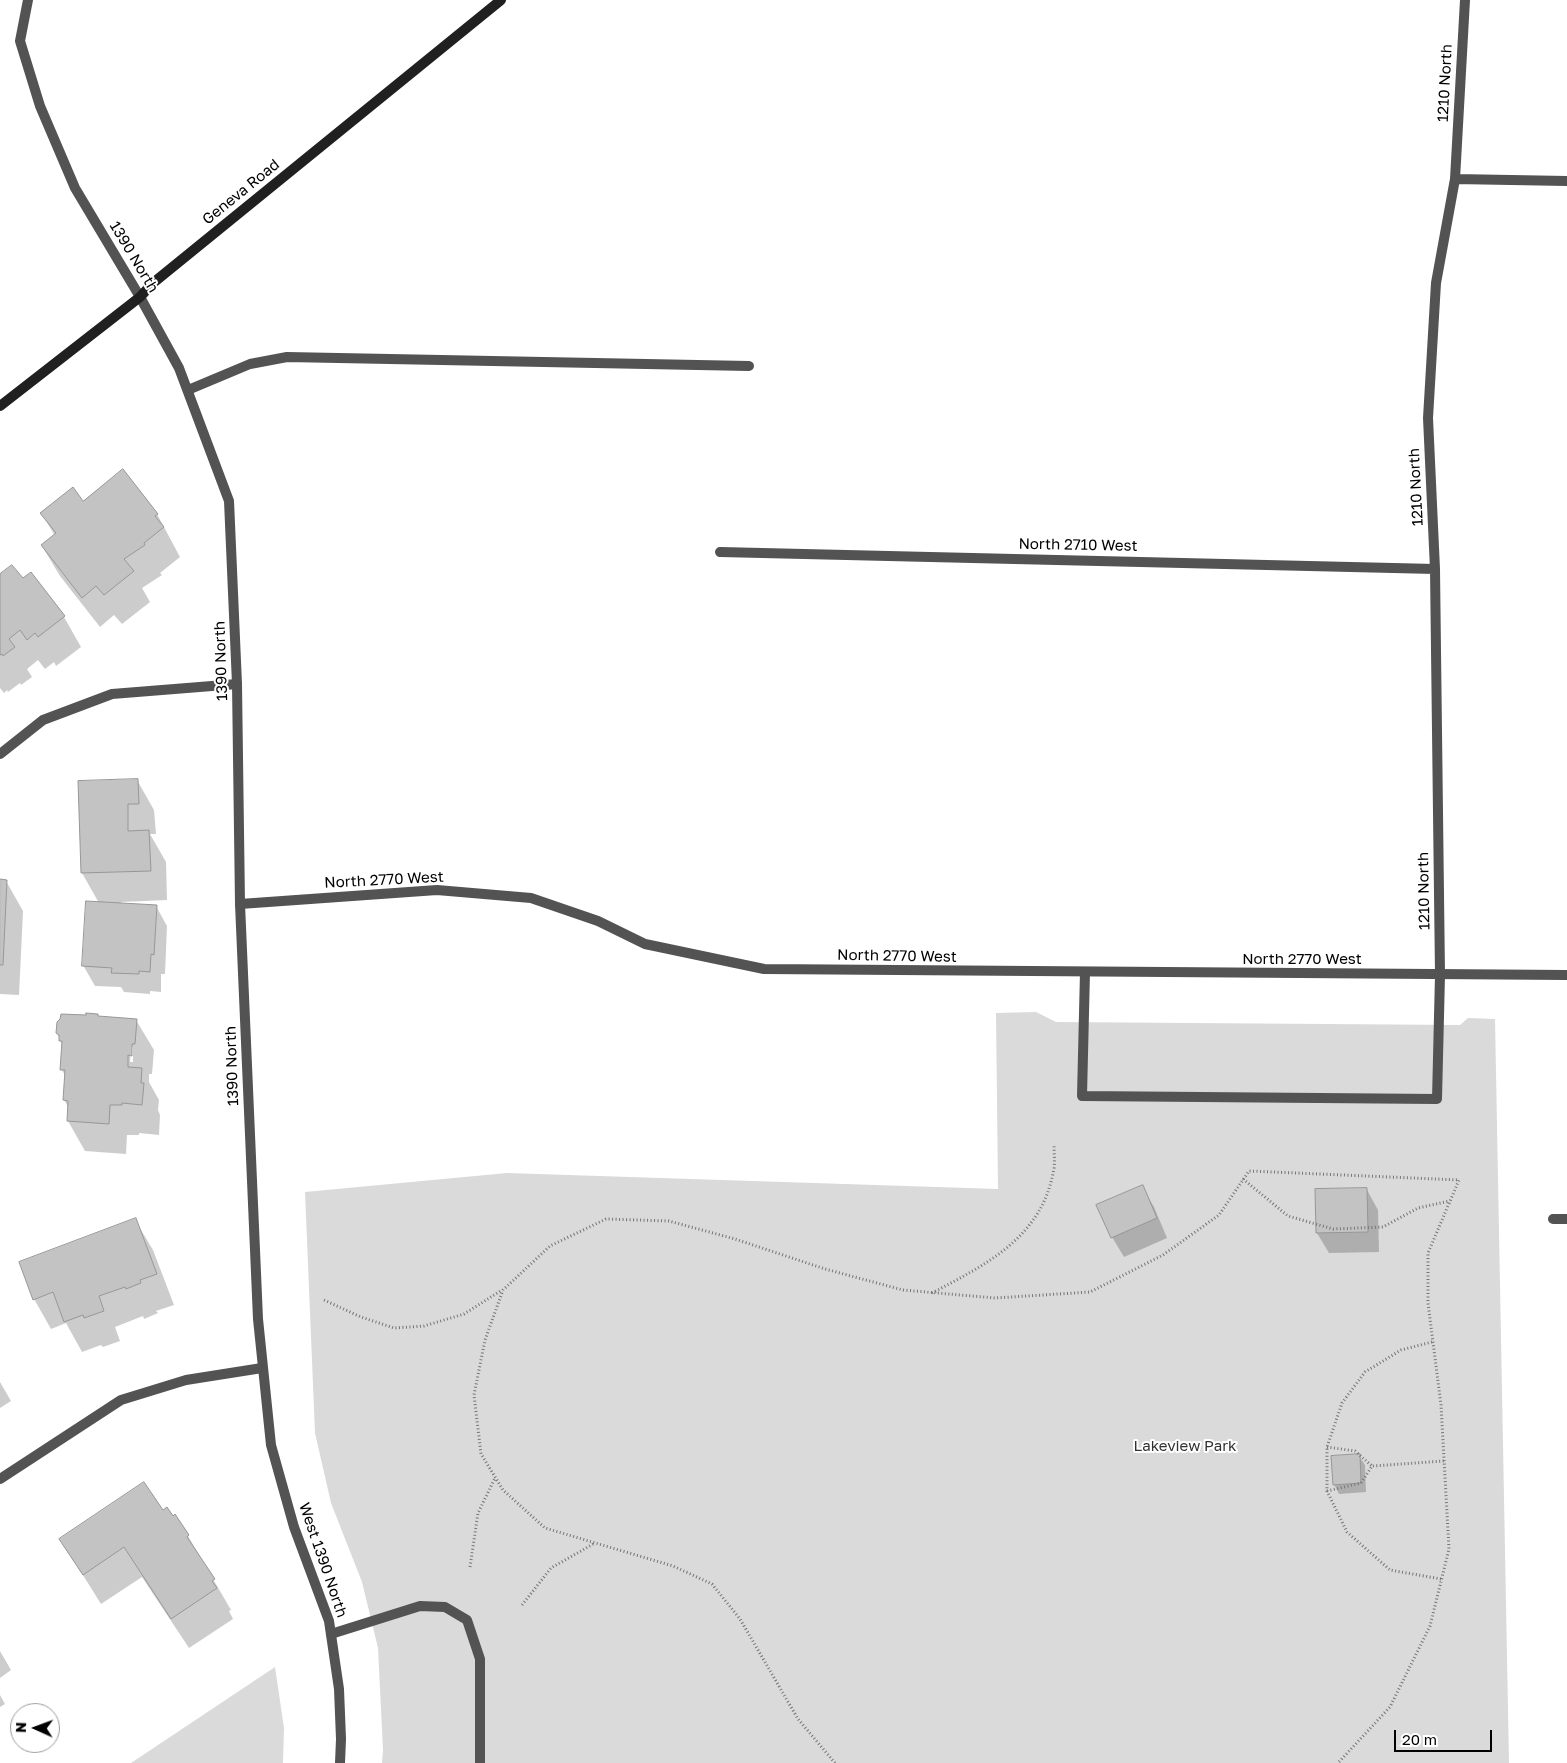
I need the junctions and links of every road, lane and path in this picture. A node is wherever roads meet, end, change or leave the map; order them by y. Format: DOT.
graph roads {
  1 [pos="28,0"];
  2 [pos="501,0"];
  3 [pos="1465,0"];
  4 [pos="1455,178"];
  5 [pos="1567,181"];
  6 [pos="140,297"];
  7 [pos="749,366"];
  8 [pos="188,390"];
  9 [pos="0,406"];
  10 [pos="720,552"];
  11 [pos="1435,569"];
  12 [pos="237,684"];
  13 [pos="0,754"];
  14 [pos="240,904"];
  15 [pos="1085,972"];
  16 [pos="1440,975"];
  17 [pos="1567,976"];
  18 [pos="1054,1145"];
  19 [pos="1243,1179"];
  20 [pos="1450,1201"];
  21 [pos="1553,1219"];
  22 [pos="1567,1219"];
  23 [pos="503,1290"];
  24 [pos="931,1293"];
  25 [pos="324,1300"];
  26 [pos="1432,1342"];
  27 [pos="262,1368"];
  28 [pos="1327,1447"];
  29 [pos="1444,1461"];
  30 [pos="1372,1466"];
  31 [pos="495,1477"];
  32 [pos="0,1479"];
  33 [pos="1327,1490"];
  34 [pos="596,1542"];
  35 [pos="470,1566"];
  36 [pos="1442,1579"];
  37 [pos="522,1605"];
  38 [pos="331,1634"];
  39 [pos="340,1763"];
  40 [pos="480,1763"];
  41 [pos="835,1763"];
  42 [pos="1338,1763"];
  1 -- 6 [label="street, 1390 North"];
  2 -- 6 [label="main road, Geneva Road"];
  3 -- 4 [label="street, 1210 North"];
  4 -- 5 [label="street"];
  4 -- 11 [label="street, 1210 North"];
  6 -- 8 [label="street, 1390 North"];
  6 -- 9 [label="main road, Geneva Road"];
  7 -- 8 [label="street"];
  8 -- 12 [label="street, 1390 North"];
  10 -- 11 [label="street, North 2710 West"];
  11 -- 16 [label="street, 1210 North"];
  12 -- 13 [label="street"];
  12 -- 14 [label="street, 1390 North"];
  14 -- 15 [label="street, North 2770 West"];
  14 -- 27 [label="street, 1390 North"];
  15 -- 16 [label="street, North 2770 West"];
  15 -- 16 [label="street, 1210 North"];
  16 -- 17 [label="street, North 2770 West"];
  18 -- 24 [label="path"];
  19 -- 20 [label="path"];
  19 -- 20 [label="path"];
  19 -- 24 [label="path"];
  20 -- 26 [label="path"];
  21 -- 22 [label="street"];
  23 -- 24 [label="path"];
  23 -- 25 [label="path"];
  23 -- 31 [label="path"];
  26 -- 28 [label="path"];
  26 -- 29 [label="path"];
  27 -- 32 [label="street"];
  27 -- 38 [label="street, West 1390 North"];
  28 -- 30 [label="path"];
  28 -- 33 [label="path"];
  29 -- 30 [label="path"];
  29 -- 36 [label="path"];
  30 -- 33 [label="path"];
  31 -- 34 [label="path"];
  31 -- 35 [label="path"];
  33 -- 36 [label="path"];
  34 -- 37 [label="path"];
  34 -- 41 [label="path"];
  36 -- 42 [label="path"];
  38 -- 39 [label="street, West 1390 North"];
  38 -- 40 [label="street"];
}
